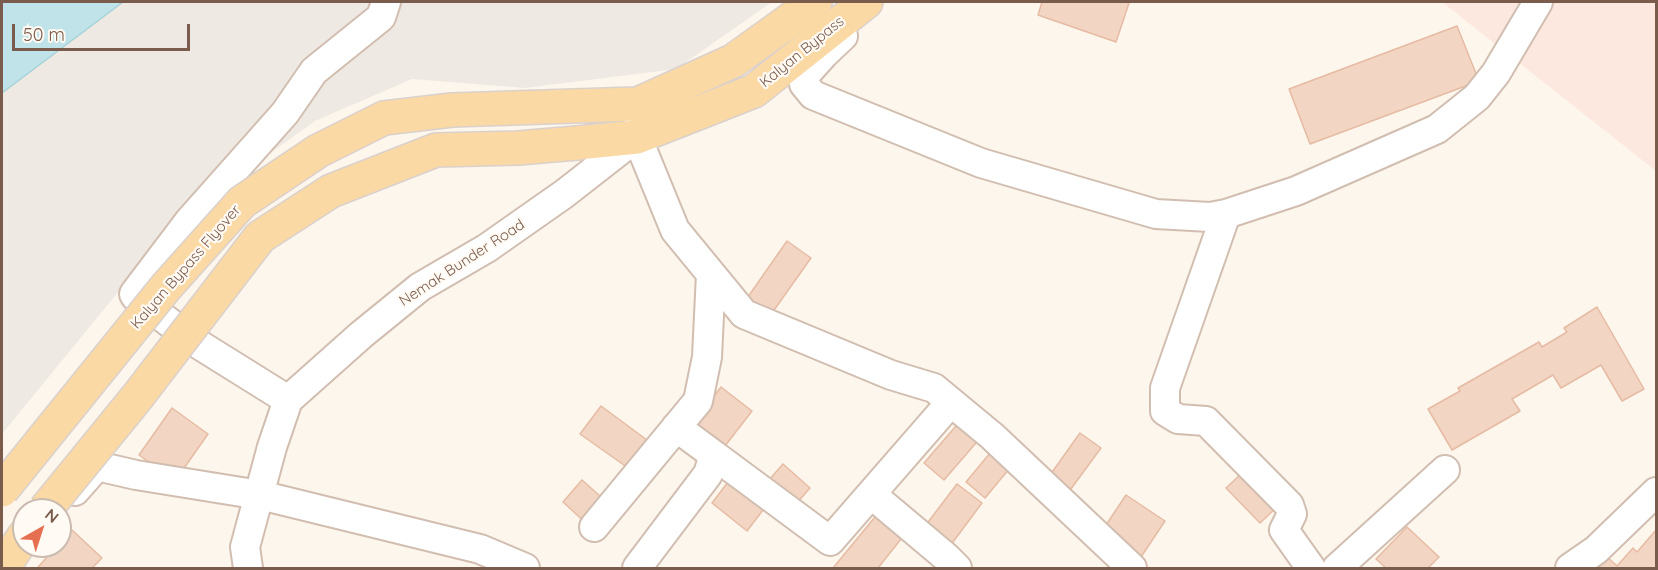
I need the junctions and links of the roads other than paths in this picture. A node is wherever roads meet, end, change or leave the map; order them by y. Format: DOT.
graph roads {
  1 [pos="386,2"];
  2 [pos="815,2"];
  3 [pos="1538,2"];
  4 [pos="863,3"];
  5 [pos="638,104"];
  6 [pos="637,137"];
  7 [pos="348,192"];
  8 [pos="1226,214"];
  9 [pos="711,274"];
  10 [pos="195,342"];
  11 [pos="288,400"];
  12 [pos="951,402"];
  13 [pos="676,427"];
  14 [pos="714,455"];
  15 [pos="97,466"];
  16 [pos="1445,470"];
  17 [pos="2,490"];
  18 [pos="1656,492"];
  19 [pos="871,494"];
  20 [pos="260,495"];
  21 [pos="55,498"];
  22 [pos="69,498"];
  23 [pos="594,527"];
  24 [pos="12,554"];
  25 [pos="3,568"];
  26 [pos="248,568"];
  27 [pos="525,568"];
  28 [pos="637,568"];
  29 [pos="957,568"];
  30 [pos="1132,568"];
  31 [pos="1311,568"];
  32 [pos="1337,568"];
  33 [pos="1570,568"];
  1 -- 10 [label="street"];
  2 -- 5 [label="main road, Kalyan Bypass"];
  3 -- 8 [label="street"];
  4 -- 6 [label="main road, Kalyan Bypass"];
  4 -- 8 [label="street"];
  5 -- 6 [label="street"];
  5 -- 17 [label="main road, Kalyan Bypass Flyover, bridge"];
  6 -- 9 [label="street"];
  6 -- 11 [label="street, Nemak Bunder Road"];
  6 -- 21 [label="main road, bridge"];
  7 -- 10 [label="street"];
  8 -- 31 [label="street"];
  9 -- 12 [label="street"];
  9 -- 13 [label="street"];
  10 -- 11 [label="street"];
  10 -- 15 [label="street"];
  11 -- 20 [label="street, Nemak Bunder Road"];
  12 -- 19 [label="street"];
  12 -- 30 [label="street"];
  13 -- 14 [label="street"];
  13 -- 23 [label="street"];
  14 -- 19 [label="street"];
  14 -- 28 [label="street"];
  15 -- 20 [label="street"];
  15 -- 22 [label="street"];
  16 -- 32 [label="street"];
  18 -- 33 [label="street"];
  19 -- 29 [label="street"];
  20 -- 26 [label="street, Nemak Bunder Road"];
  20 -- 27 [label="street"];
  24 -- 25 [label="main road"];
}
